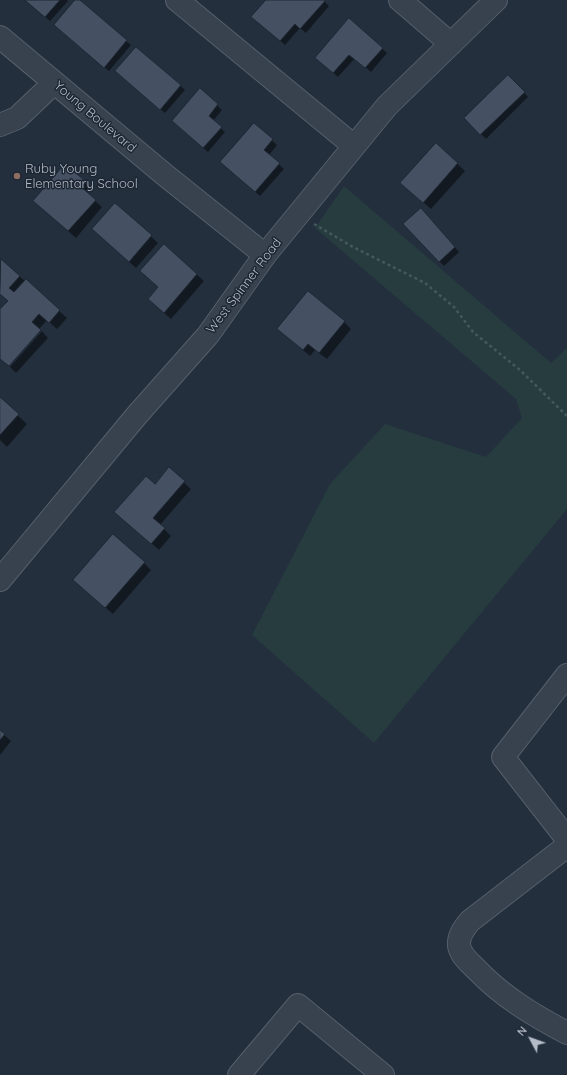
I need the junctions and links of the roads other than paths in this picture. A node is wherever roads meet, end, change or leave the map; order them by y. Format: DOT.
graph roads {
  1 [pos="177,0"];
  2 [pos="400,0"];
  3 [pos="496,0"];
  4 [pos="0,37"];
  5 [pos="451,44"];
  6 [pos="54,83"];
  7 [pos="0,125"];
  8 [pos="354,146"];
  9 [pos="265,255"];
  10 [pos="0,580"];
  11 [pos="567,675"];
  12 [pos="567,839"];
  13 [pos="567,846"];
  14 [pos="567,1033"];
  15 [pos="239,1075"];
  16 [pos="383,1075"];
  1 -- 8 [label="street"];
  2 -- 5 [label="street"];
  3 -- 5 [label="street, West Spinner Road"];
  4 -- 6 [label="street, Young Boulevard"];
  5 -- 8 [label="street, West Spinner Road"];
  6 -- 7 [label="street"];
  6 -- 9 [label="street, Young Boulevard"];
  8 -- 9 [label="street, West Spinner Road"];
  9 -- 10 [label="street, West Spinner Road"];
  11 -- 12 [label="street"];
  13 -- 14 [label="street"];
  15 -- 16 [label="street"];
}
